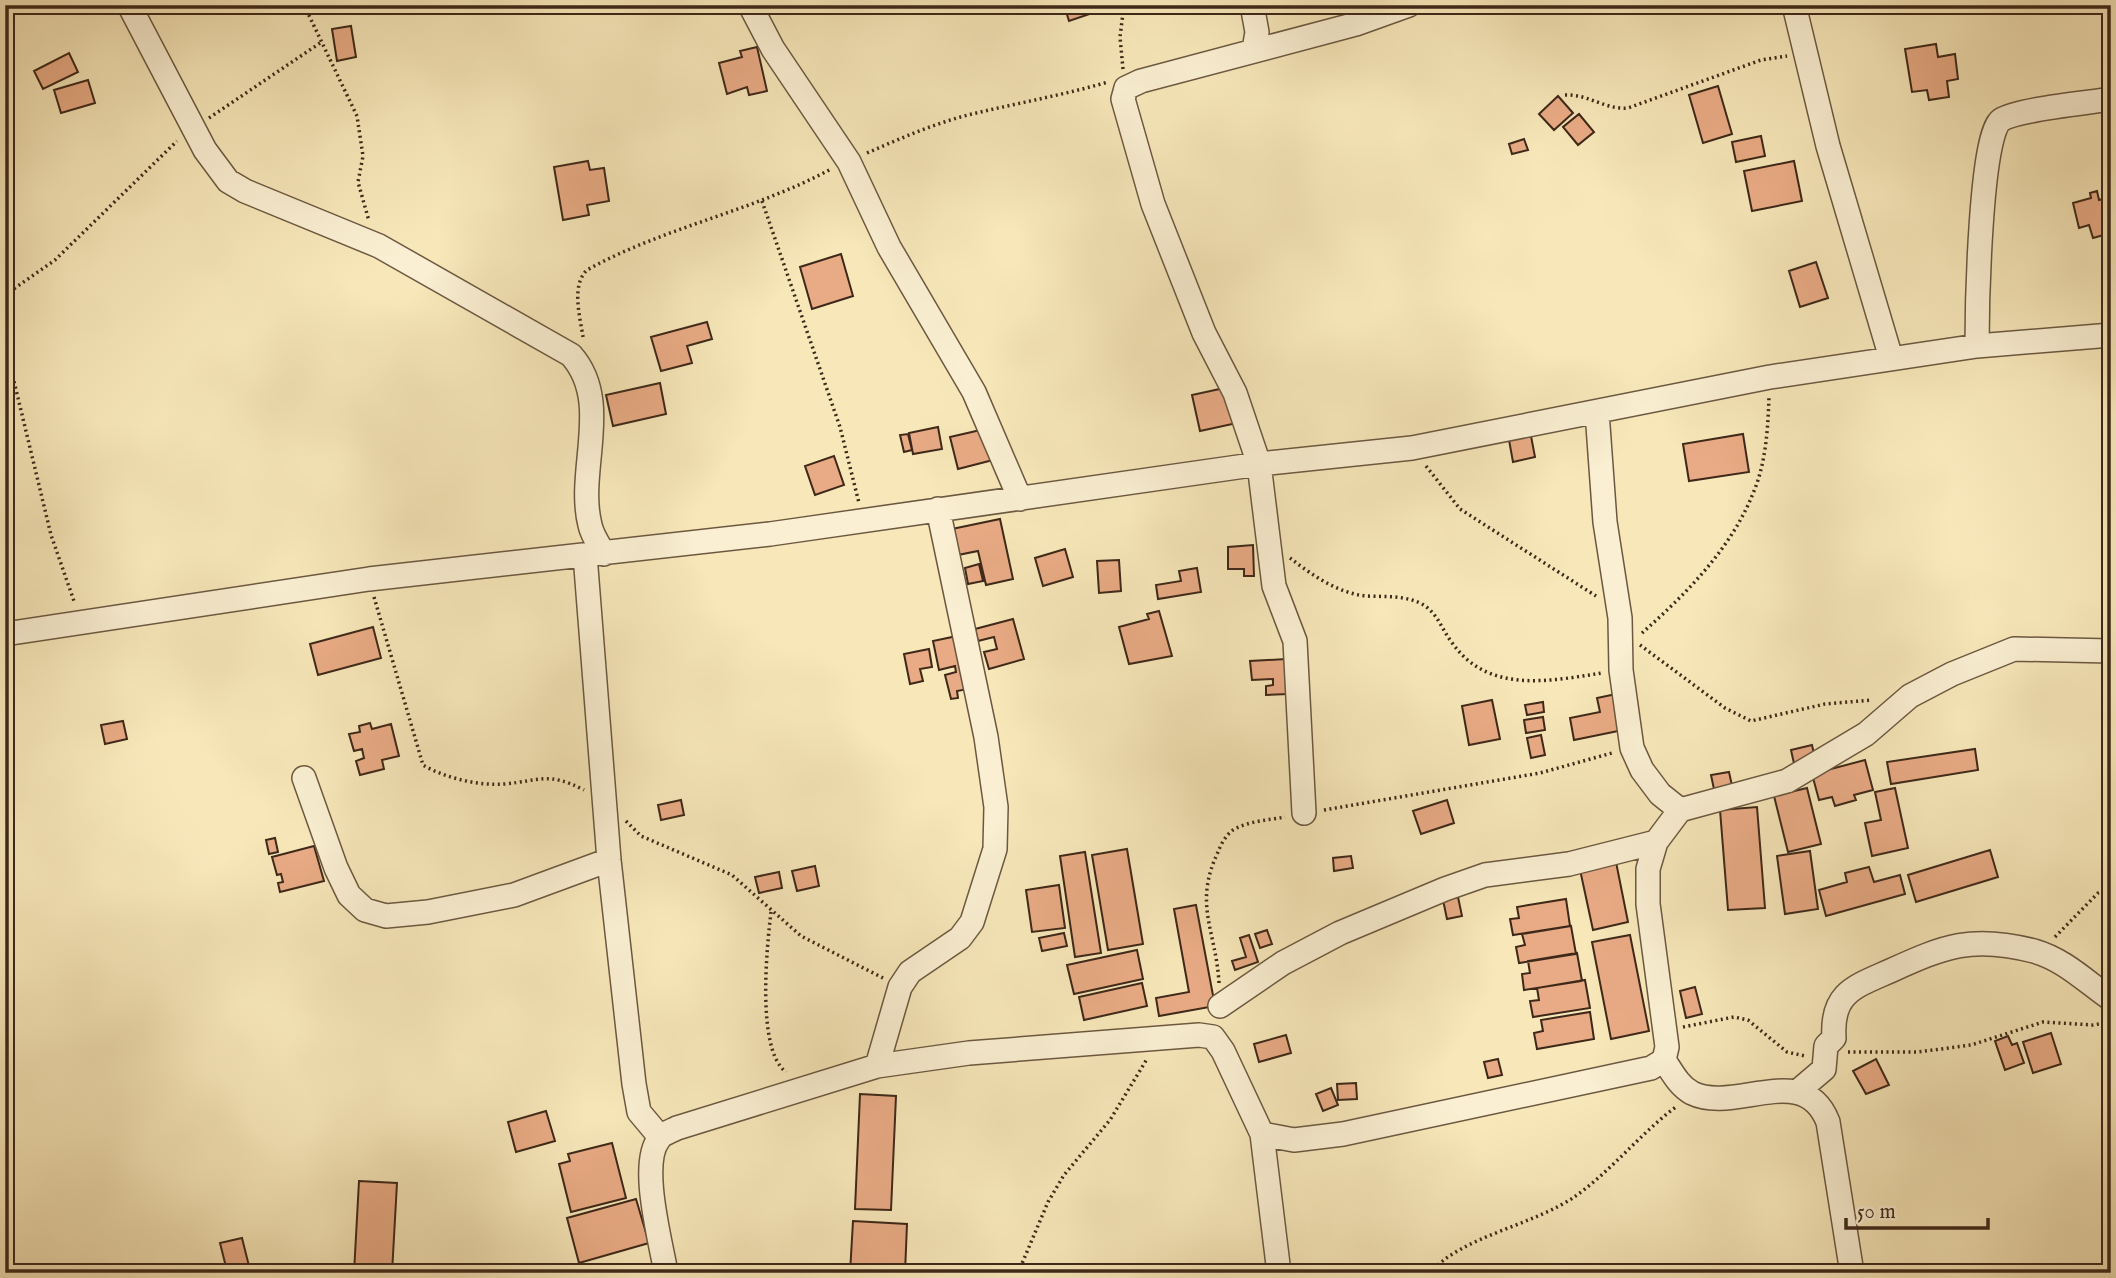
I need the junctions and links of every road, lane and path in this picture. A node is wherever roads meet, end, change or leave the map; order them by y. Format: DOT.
graph roads {
  1 [pos="129,5"];
  2 [pos="304,5"];
  3 [pos="750,5"];
  4 [pos="1124,5"];
  5 [pos="1252,5"];
  6 [pos="1409,5"];
  7 [pos="1794,5"];
  8 [pos="323,41"];
  9 [pos="1254,50"];
  10 [pos="1803,53"];
  11 [pos="1125,83"];
  12 [pos="1565,94"];
  13 [pos="2111,99"];
  14 [pos="192,128"];
  15 [pos="849,162"];
  16 [pos="762,201"];
  17 [pos="379,246"];
  18 [pos="5,295"];
  19 [pos="2111,335"];
  20 [pos="5,344"];
  21 [pos="584,346"];
  22 [pos="1976,346"];
  23 [pos="1891,358"];
  24 [pos="1770,377"];
  25 [pos="1597,412"];
  26 [pos="1412,448"];
  27 [pos="1259,464"];
  28 [pos="1020,499"];
  29 [pos="939,509"];
  30 [pos="862,522"];
  31 [pos="1269,542"];
  32 [pos="595,555"];
  33 [pos="369,579"];
  34 [pos="1620,618"];
  35 [pos="82,622"];
  36 [pos="5,634"];
  37 [pos="2111,651"];
  38 [pos="1621,670"];
  39 [pos="1873,700"];
  40 [pos="1632,748"];
  41 [pos="304,778"];
  42 [pos="606,803"];
  43 [pos="1680,810"];
  44 [pos="1304,813"];
  45 [pos="1656,842"];
  46 [pos="609,860"];
  47 [pos="2111,887"];
  48 [pos="771,912"];
  49 [pos="2037,952"];
  50 [pos="900,987"];
  51 [pos="2111,999"];
  52 [pos="1220,1006"];
  53 [pos="2111,1022"];
  54 [pos="1666,1030"];
  55 [pos="1158,1038"];
  56 [pos="1826,1046"];
  57 [pos="1664,1060"];
  58 [pos="877,1066"];
  59 [pos="807,1087"];
  60 [pos="1797,1092"];
  61 [pos="1693,1093"];
  62 [pos="1262,1133"];
  63 [pos="660,1137"];
  64 [pos="666,1273"];
  65 [pos="1018,1273"];
  66 [pos="1279,1273"];
  67 [pos="1430,1273"];
  68 [pos="1852,1273"];
  1 -- 14 [label="street"];
  2 -- 8 [label="path"];
  3 -- 15 [label="street"];
  4 -- 11 [label="path"];
  5 -- 9 [label="street"];
  6 -- 9 [label="street"];
  7 -- 10 [label="street"];
  8 -- 14 [label="path"];
  8 -- 17 [label="path"];
  9 -- 11 [label="street"];
  10 -- 12 [label="path"];
  10 -- 23 [label="street"];
  11 -- 15 [label="path"];
  11 -- 27 [label="street"];
  13 -- 22 [label="street"];
  14 -- 17 [label="street"];
  14 -- 18 [label="path"];
  15 -- 16 [label="path"];
  15 -- 28 [label="street"];
  16 -- 21 [label="path"];
  16 -- 30 [label="path"];
  17 -- 32 [label="street"];
  19 -- 22 [label="street"];
  20 -- 35 [label="path"];
  22 -- 23 [label="street"];
  23 -- 24 [label="street"];
  24 -- 25 [label="street"];
  24 -- 39 [label="path"];
  25 -- 26 [label="street"];
  25 -- 34 [label="street"];
  26 -- 27 [label="street"];
  26 -- 34 [label="path"];
  27 -- 28 [label="street"];
  27 -- 31 [label="street"];
  28 -- 29 [label="street"];
  29 -- 30 [label="street"];
  29 -- 50 [label="street"];
  30 -- 32 [label="street"];
  31 -- 38 [label="path"];
  31 -- 44 [label="street"];
  32 -- 33 [label="street"];
  32 -- 42 [label="street"];
  33 -- 35 [label="street"];
  33 -- 42 [label="path"];
  34 -- 38 [label="street"];
  35 -- 36 [label="street"];
  37 -- 43 [label="street"];
  38 -- 40 [label="street"];
  40 -- 43 [label="street"];
  40 -- 44 [label="path"];
  41 -- 46 [label="street"];
  42 -- 46 [label="street"];
  42 -- 48 [label="path"];
  43 -- 45 [label="street"];
  44 -- 52 [label="path"];
  45 -- 52 [label="street"];
  45 -- 54 [label="street"];
  46 -- 63 [label="street"];
  47 -- 49 [label="path"];
  48 -- 50 [label="path"];
  48 -- 59 [label="path"];
  49 -- 51 [label="street"];
  49 -- 56 [label="street"];
  50 -- 58 [label="street"];
  53 -- 56 [label="path"];
  54 -- 56 [label="path"];
  54 -- 57 [label="street"];
  55 -- 58 [label="street"];
  55 -- 62 [label="street"];
  55 -- 65 [label="path"];
  56 -- 60 [label="street"];
  57 -- 61 [label="street"];
  57 -- 62 [label="street"];
  58 -- 59 [label="street"];
  59 -- 63 [label="street"];
  60 -- 61 [label="street"];
  60 -- 68 [label="street"];
  61 -- 67 [label="path"];
  62 -- 66 [label="street"];
  63 -- 64 [label="street"];
}
